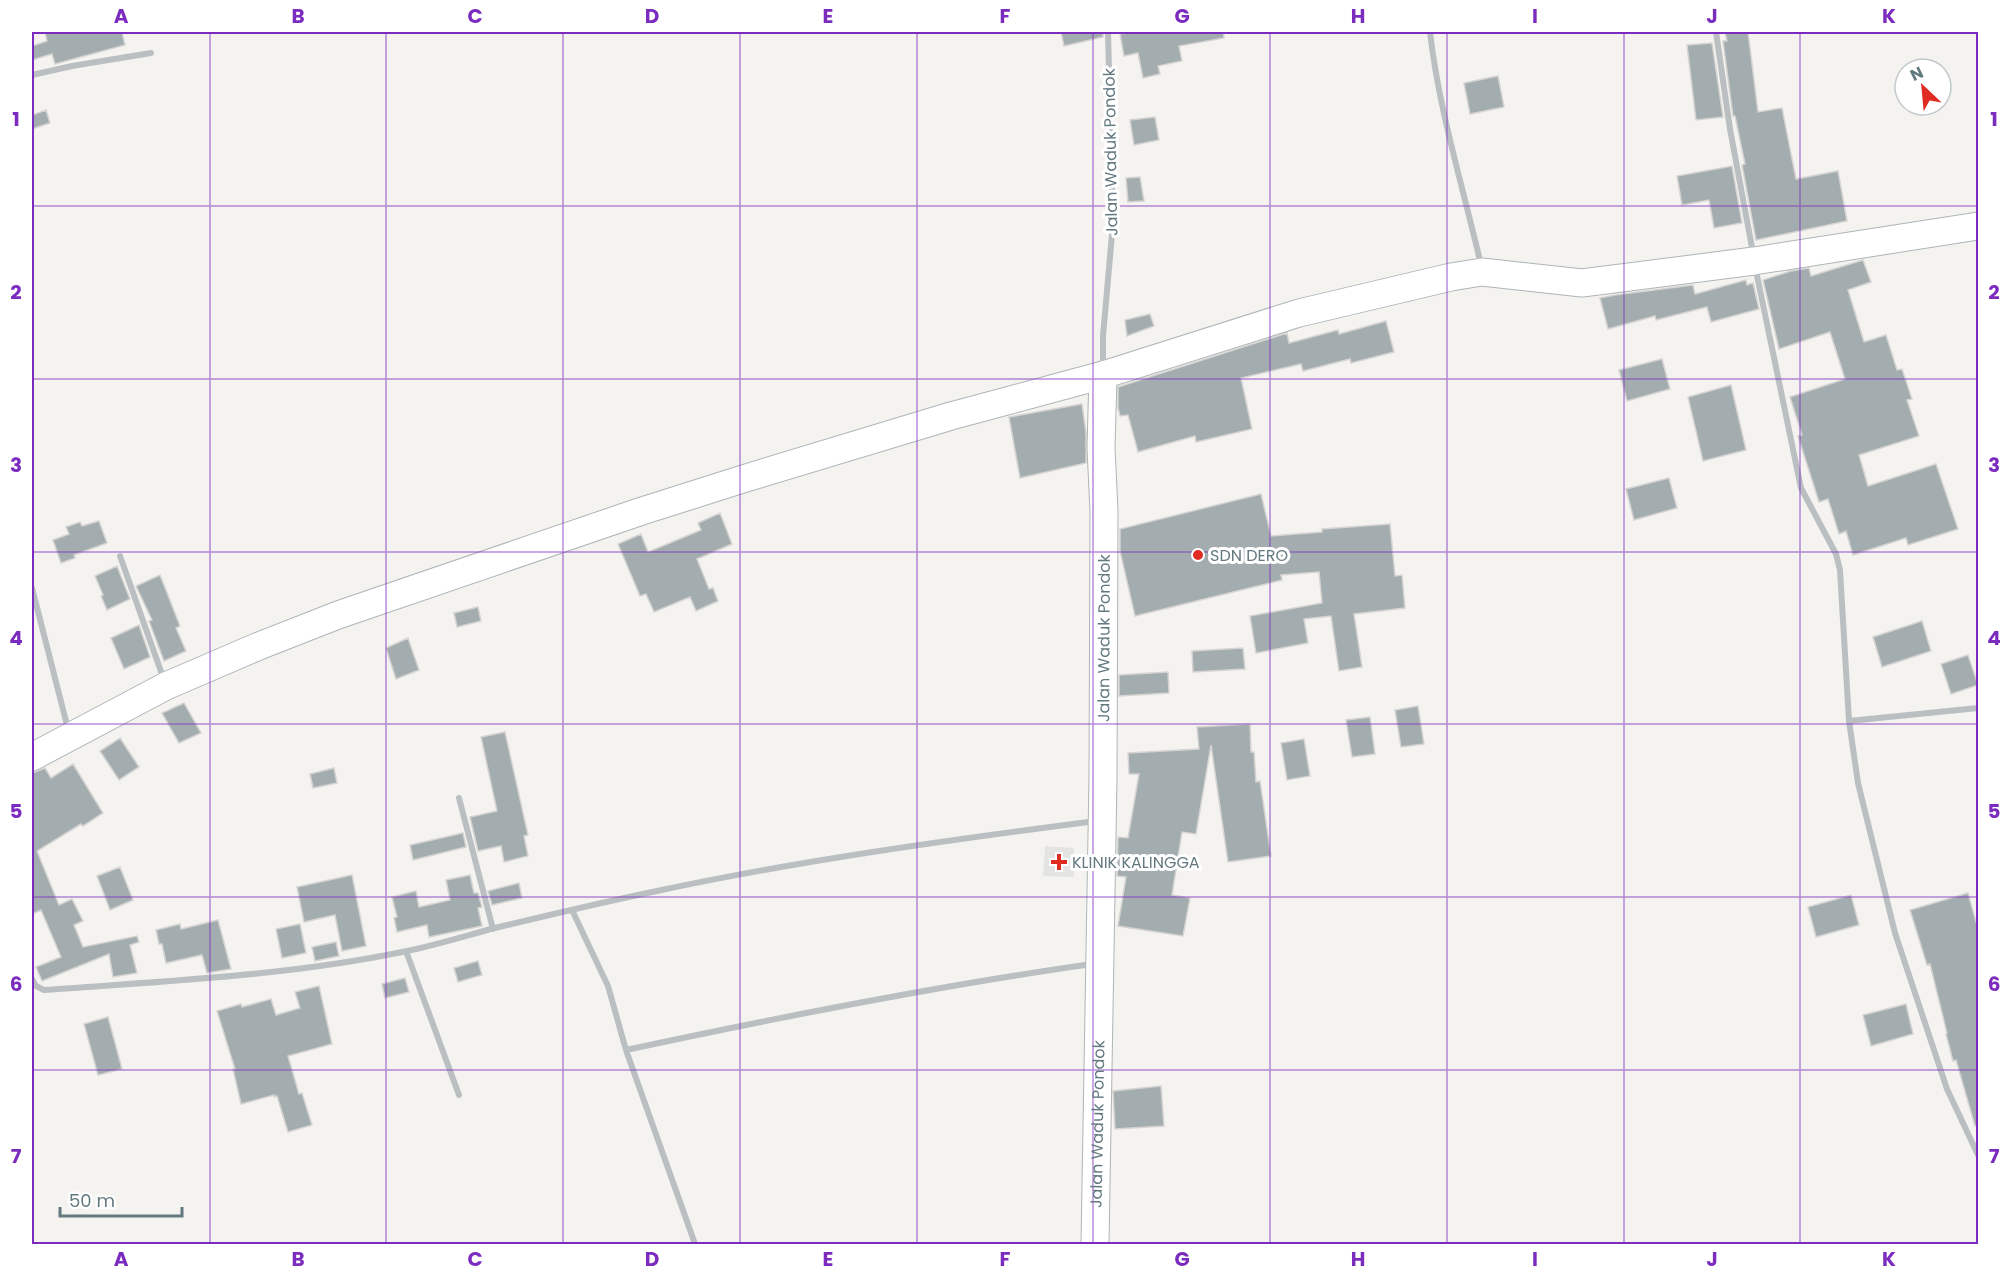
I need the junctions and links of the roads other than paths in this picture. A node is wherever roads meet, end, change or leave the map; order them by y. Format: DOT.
graph roads {
  1 [pos="1107,32"];
  2 [pos="1430,32"];
  3 [pos="1716,32"];
  4 [pos="151,53"];
  5 [pos="32,75"];
  6 [pos="1978,226"];
  7 [pos="1754,261"];
  8 [pos="1482,272"];
  9 [pos="1103,375"];
  10 [pos="120,556"];
  11 [pos="32,588"];
  12 [pos="166,686"];
  13 [pos="1978,708"];
  14 [pos="1849,721"];
  15 [pos="70,735"];
  16 [pos="32,757"];
  17 [pos="459,798"];
  18 [pos="1101,821"];
  19 [pos="572,910"];
  20 [pos="493,929"];
  21 [pos="406,951"];
  22 [pos="1100,963"];
  23 [pos="32,979"];
  24 [pos="626,1050"];
  25 [pos="459,1095"];
  26 [pos="1978,1155"];
  27 [pos="695,1245"];
  28 [pos="1095,1245"];
  1 -- 9 [label="street, Jalan Waduk Pondok"];
  2 -- 8 [label="street"];
  3 -- 7 [label="street"];
  4 -- 5 [label="street"];
  6 -- 7 [label="street"];
  7 -- 8 [label="street"];
  7 -- 14 [label="street"];
  8 -- 9 [label="street"];
  9 -- 12 [label="street"];
  9 -- 18 [label="street, Jalan Waduk Pondok"];
  10 -- 12 [label="street"];
  11 -- 15 [label="street"];
  12 -- 15 [label="street"];
  13 -- 14 [label="street"];
  14 -- 26 [label="street"];
  15 -- 16 [label="street"];
  17 -- 20 [label="street"];
  18 -- 19 [label="street"];
  18 -- 22 [label="street, Jalan Waduk Pondok"];
  19 -- 20 [label="street"];
  19 -- 24 [label="street"];
  20 -- 21 [label="street"];
  21 -- 23 [label="street"];
  21 -- 25 [label="street"];
  22 -- 24 [label="street"];
  22 -- 28 [label="street, Jalan Waduk Pondok"];
  24 -- 27 [label="street"];
}
